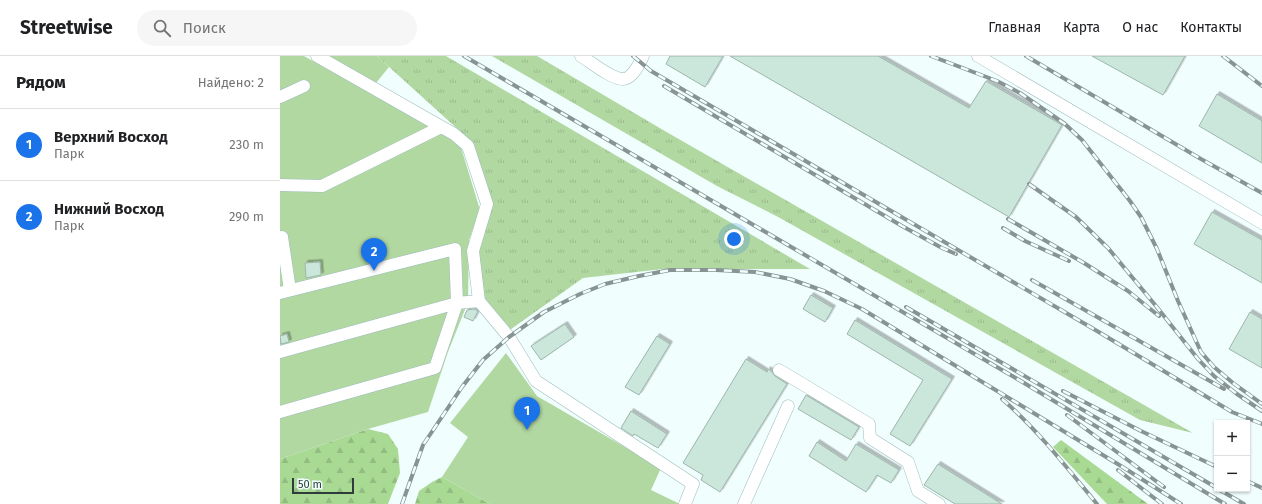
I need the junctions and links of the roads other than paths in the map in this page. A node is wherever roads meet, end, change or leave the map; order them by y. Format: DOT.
graph roads {
  1 [pos="317,56"];
  2 [pos="581,56"];
  3 [pos="643,56"];
  4 [pos="978,56"];
  5 [pos="304,86"];
  6 [pos="280,97"];
  7 [pos="441,127"];
  8 [pos="280,184"];
  9 [pos="1262,223"];
  10 [pos="281,235"];
  11 [pos="285,292"];
  12 [pos="479,301"];
  13 [pos="457,303"];
  14 [pos="280,352"];
  15 [pos="779,370"];
  16 [pos="788,406"];
  17 [pos="280,412"];
  18 [pos="685,504"];
  19 [pos="744,504"];
  20 [pos="939,504"];
  1 -- 7 [label="lane"];
  2 -- 3 [label="lane"];
  4 -- 9 [label="lane"];
  5 -- 6 [label="lane"];
  7 -- 8 [label="lane"];
  7 -- 12 [label="lane"];
  10 -- 11 [label="lane"];
  11 -- 13 [label="lane"];
  12 -- 13 [label="lane"];
  12 -- 18 [label="lane"];
  13 -- 14 [label="lane"];
  13 -- 17 [label="lane"];
  15 -- 20 [label="lane"];
  16 -- 19 [label="lane"];
}
